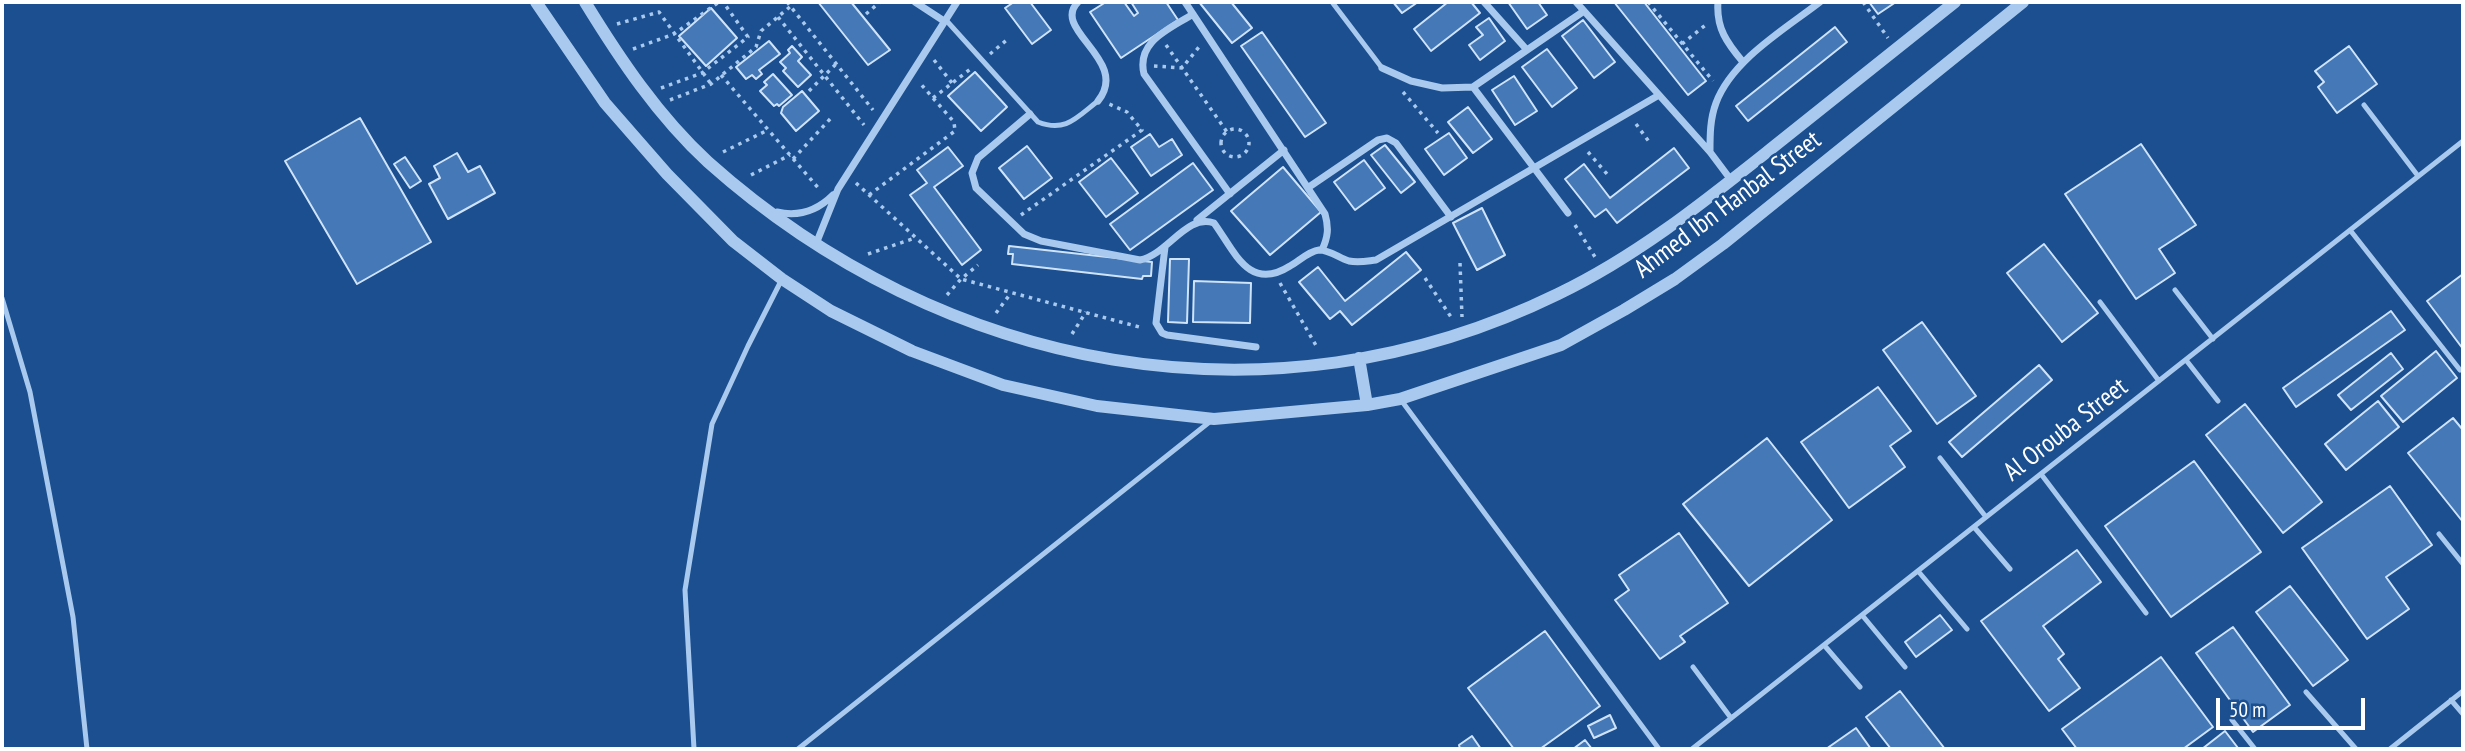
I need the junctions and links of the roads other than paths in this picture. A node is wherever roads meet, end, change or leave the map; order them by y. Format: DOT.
graph roads {
  1 [pos="536,2"];
  2 [pos="585,2"];
  3 [pos="915,2"];
  4 [pos="957,2"];
  5 [pos="1078,2"];
  6 [pos="1185,2"];
  7 [pos="1332,2"];
  8 [pos="1484,2"];
  9 [pos="1576,2"];
  10 [pos="1718,2"];
  11 [pos="1819,2"];
  12 [pos="1955,2"];
  13 [pos="2023,2"];
  14 [pos="1584,11"];
  15 [pos="1193,15"];
  16 [pos="944,20"];
  17 [pos="1527,50"];
  18 [pos="1743,62"];
  19 [pos="1382,68"];
  20 [pos="1473,87"];
  21 [pos="1660,95"];
  22 [pos="1098,101"];
  23 [pos="2364,105"];
  24 [pos="1030,114"];
  25 [pos="2463,141"];
  26 [pos="1284,150"];
  27 [pos="1710,152"];
  28 [pos="1534,168"];
  29 [pos="2418,176"];
  30 [pos="1731,180"];
  31 [pos="1309,187"];
  32 [pos="838,189"];
  33 [pos="1230,194"];
  34 [pos="765,207"];
  35 [pos="1568,213"];
  36 [pos="1451,217"];
  37 [pos="1195,222"];
  38 [pos="2350,230"];
  39 [pos="816,244"];
  40 [pos="1165,247"];
  41 [pos="1322,250"];
  42 [pos="782,279"];
  43 [pos="2175,290"];
  44 [pos="2,298"];
  45 [pos="2100,302"];
  46 [pos="2213,339"];
  47 [pos="1256,347"];
  48 [pos="1359,358"];
  49 [pos="2186,360"];
  50 [pos="2460,370"];
  51 [pos="2159,381"];
  52 [pos="1400,399"];
  53 [pos="2218,401"];
  54 [pos="1367,405"];
  55 [pos="1214,418"];
  56 [pos="1940,458"];
  57 [pos="2040,474"];
  58 [pos="1986,517"];
  59 [pos="1974,527"];
  60 [pos="2439,534"];
  61 [pos="2463,564"];
  62 [pos="2010,569"];
  63 [pos="1918,571"];
  64 [pos="2146,613"];
  65 [pos="1861,615"];
  66 [pos="1967,629"];
  67 [pos="1824,645"];
  68 [pos="1693,667"];
  69 [pos="1905,667"];
  70 [pos="1860,687"];
  71 [pos="2463,691"];
  72 [pos="2306,692"];
  73 [pos="2451,701"];
  74 [pos="2463,714"];
  75 [pos="1731,718"];
  76 [pos="2232,720"];
  77 [pos="87,749"];
  78 [pos="694,749"];
  79 [pos="798,749"];
  80 [pos="1659,749"];
  81 [pos="1692,749"];
  82 [pos="2255,749"];
  83 [pos="2356,749"];
  84 [pos="2390,749"];
  1 -- 42 [label="street, Ahmed Ibn Hanbal Street"];
  2 -- 34 [label="street, Ahmed Ibn Hanbal Street"];
  3 -- 16 [label="street"];
  4 -- 16 [label="street"];
  5 -- 22 [label="street"];
  6 -- 15 [label="street"];
  7 -- 19 [label="lane"];
  8 -- 17 [label="street"];
  9 -- 14 [label="street"];
  10 -- 18 [label="street"];
  11 -- 18 [label="street"];
  12 -- 30 [label="street, Ahmed Ibn Hanbal Street"];
  13 -- 52 [label="street, Ahmed Ibn Hanbal Street"];
  14 -- 17 [label="street"];
  14 -- 21 [label="street"];
  15 -- 26 [label="street"];
  15 -- 33 [label="street"];
  16 -- 24 [label="lane"];
  16 -- 32 [label="street"];
  17 -- 20 [label="street"];
  18 -- 27 [label="street"];
  19 -- 20 [label="street"];
  20 -- 28 [label="street"];
  21 -- 27 [label="street"];
  21 -- 28 [label="street"];
  22 -- 24 [label="lane"];
  23 -- 29 [label="lane"];
  24 -- 40 [label="street"];
  25 -- 29 [label="lane, Al Orouba Street"];
  26 -- 31 [label="street"];
  26 -- 33 [label="street"];
  27 -- 30 [label="street"];
  28 -- 35 [label="street"];
  28 -- 36 [label="street"];
  29 -- 38 [label="lane, Al Orouba Street"];
  30 -- 48 [label="street, Ahmed Ibn Hanbal Street"];
  31 -- 36 [label="street"];
  31 -- 41 [label="street"];
  32 -- 34 [label="street"];
  32 -- 39 [label="street"];
  33 -- 37 [label="street"];
  34 -- 39 [label="street, Ahmed Ibn Hanbal Street"];
  36 -- 41 [label="street"];
  37 -- 40 [label="street"];
  37 -- 41 [label="street"];
  38 -- 46 [label="lane, Al Orouba Street"];
  38 -- 50 [label="lane"];
  39 -- 48 [label="street, Ahmed Ibn Hanbal Street"];
  40 -- 47 [label="street"];
  42 -- 55 [label="street, Ahmed Ibn Hanbal Street"];
  42 -- 78 [label="lane"];
  43 -- 46 [label="lane"];
  44 -- 77 [label="lane"];
  45 -- 51 [label="lane"];
  46 -- 49 [label="lane, Al Orouba Street"];
  48 -- 54 [label="street"];
  49 -- 51 [label="lane, Al Orouba Street"];
  49 -- 53 [label="lane"];
  51 -- 57 [label="lane, Al Orouba Street"];
  52 -- 54 [label="street, Ahmed Ibn Hanbal Street"];
  52 -- 80 [label="lane"];
  54 -- 55 [label="street, Ahmed Ibn Hanbal Street"];
  55 -- 79 [label="lane"];
  56 -- 58 [label="lane"];
  57 -- 58 [label="lane, Al Orouba Street"];
  57 -- 64 [label="lane"];
  58 -- 59 [label="lane, Al Orouba Street"];
  59 -- 62 [label="lane"];
  59 -- 63 [label="lane, Al Orouba Street"];
  60 -- 61 [label="lane"];
  63 -- 65 [label="lane, Al Orouba Street"];
  63 -- 66 [label="lane"];
  65 -- 67 [label="lane, Al Orouba Street"];
  65 -- 69 [label="lane"];
  67 -- 70 [label="lane"];
  67 -- 75 [label="lane, Al Orouba Street"];
  68 -- 75 [label="lane"];
  71 -- 73 [label="lane"];
  72 -- 83 [label="lane"];
  73 -- 74 [label="lane"];
  73 -- 84 [label="lane"];
  75 -- 81 [label="lane, Al Orouba Street"];
  76 -- 82 [label="lane"];
}
